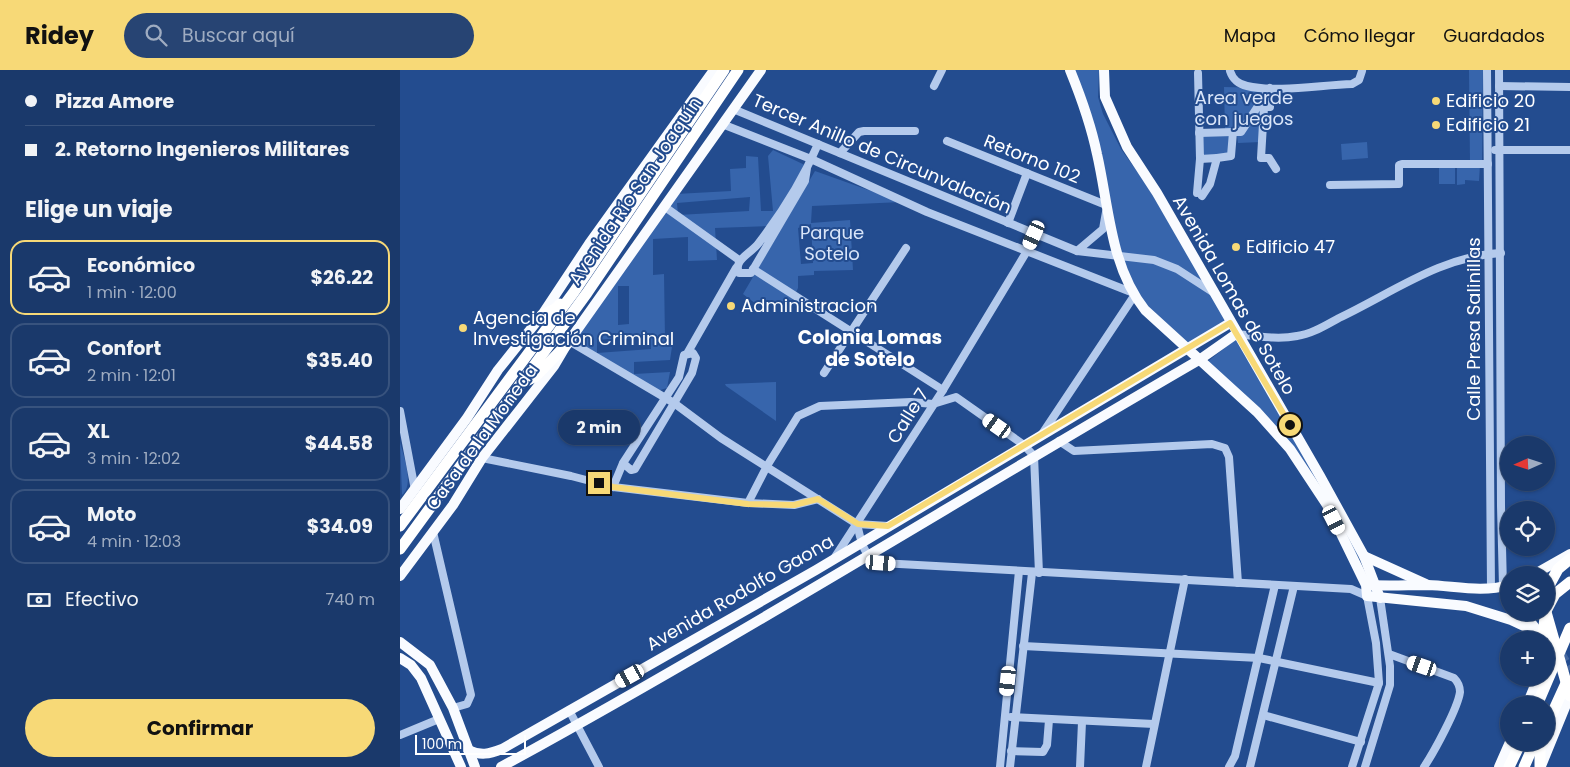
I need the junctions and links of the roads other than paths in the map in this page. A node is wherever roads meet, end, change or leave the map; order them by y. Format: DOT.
graph roads {
  1 [pos="714,70"];
  2 [pos="724,70"];
  3 [pos="738,70"];
  4 [pos="761,70"];
  5 [pos="942,70"];
  6 [pos="1070,70"];
  7 [pos="1104,70"];
  8 [pos="1487,70"];
  9 [pos="1499,70"];
  10 [pos="1362,71"];
  11 [pos="1230,72"];
  12 [pos="1198,73"];
  13 [pos="934,86"];
  14 [pos="1499,86"];
  15 [pos="1570,87"];
  16 [pos="1270,88"];
  17 [pos="733,109"];
  18 [pos="722,124"];
  19 [pos="915,132"];
  20 [pos="1233,132"];
  21 [pos="1199,133"];
  22 [pos="947,140"];
  23 [pos="818,144"];
  24 [pos="1488,150"];
  25 [pos="1499,150"];
  26 [pos="1570,150"];
  27 [pos="840,154"];
  28 [pos="1217,158"];
  29 [pos="811,159"];
  30 [pos="1200,159"];
  31 [pos="1488,164"];
  32 [pos="807,168"];
  33 [pos="1276,169"];
  34 [pos="1027,173"];
  35 [pos="1330,185"];
  36 [pos="1106,206"];
  37 [pos="665,207"];
  38 [pos="1008,223"];
  39 [pos="1034,235"];
  40 [pos="906,248"];
  41 [pos="1027,251"];
  42 [pos="1077,251"];
  43 [pos="1501,252"];
  44 [pos="1489,253"];
  45 [pos="1118,256"];
  46 [pos="738,264"];
  47 [pos="753,269"];
  48 [pos="574,292"];
  49 [pos="1215,293"];
  50 [pos="1132,294"];
  51 [pos="542,314"];
  52 [pos="1230,323"];
  53 [pos="851,332"];
  54 [pos="1236,334"];
  55 [pos="568,342"];
  56 [pos="1186,348"];
  57 [pos="688,352"];
  58 [pos="1199,360"];
  59 [pos="824,373"];
  60 [pos="518,386"];
  61 [pos="943,390"];
  62 [pos="666,398"];
  63 [pos="674,403"];
  64 [pos="934,404"];
  65 [pos="400,411"];
  66 [pos="1041,435"];
  67 [pos="1058,442"];
  68 [pos="1024,446"];
  69 [pos="1034,456"];
  70 [pos="482,458"];
  71 [pos="623,464"];
  72 [pos="767,466"];
  73 [pos="613,487"];
  74 [pos="415,490"];
  75 [pos="818,499"];
  76 [pos="748,504"];
  77 [pos="400,509"];
  78 [pos="858,524"];
  79 [pos="400,526"];
  80 [pos="888,526"];
  81 [pos="433,532"];
  82 [pos="862,541"];
  83 [pos="400,549"];
  84 [pos="1570,554"];
  85 [pos="867,555"];
  86 [pos="1364,556"];
  87 [pos="834,559"];
  88 [pos="1570,561"];
  89 [pos="1550,564"];
  90 [pos="1505,566"];
  91 [pos="1547,566"];
  92 [pos="1019,571"];
  93 [pos="1036,573"];
  94 [pos="1555,574"];
  95 [pos="400,576"];
  96 [pos="1185,580"];
  97 [pos="1570,582"];
  98 [pos="1238,583"];
  99 [pos="1275,585"];
  100 [pos="1371,585"];
  101 [pos="1429,585"];
  102 [pos="1294,586"];
  103 [pos="1500,587"];
  104 [pos="1351,589"];
  105 [pos="1491,589"];
  106 [pos="1555,594"];
  107 [pos="1367,596"];
  108 [pos="1380,598"];
  109 [pos="1528,621"];
  110 [pos="1549,621"];
  111 [pos="1570,628"];
  112 [pos="707,631"];
  113 [pos="1531,631"];
  114 [pos="1537,631"];
  115 [pos="400,642"];
  116 [pos="1570,642"];
  117 [pos="715,645"];
  118 [pos="1023,646"];
  119 [pos="1169,653"];
  120 [pos="1389,654"];
  121 [pos="400,658"];
  122 [pos="1259,658"];
  123 [pos="1275,660"];
  124 [pos="1570,665"];
  125 [pos="1570,674"];
  126 [pos="1379,683"];
  127 [pos="1541,696"];
  128 [pos="1546,696"];
  129 [pos="1570,696"];
  130 [pos="1555,698"];
  131 [pos="1555,707"];
  132 [pos="453,708"];
  133 [pos="569,710"];
  134 [pos="1262,715"];
  135 [pos="1005,717"];
  136 [pos="1015,717"];
  137 [pos="439,719"];
  138 [pos="1049,720"];
  139 [pos="1082,722"];
  140 [pos="1154,724"];
  141 [pos="577,725"];
  142 [pos="400,735"];
  143 [pos="1361,742"];
  144 [pos="468,750"];
  145 [pos="1011,751"];
  146 [pos="1506,751"];
  147 [pos="1516,751"];
  148 [pos="1522,751"];
  149 [pos="1531,751"];
  150 [pos="1536,751"];
  151 [pos="1540,751"];
  152 [pos="519,757"];
  153 [pos="461,767"];
  154 [pos="475,767"];
  155 [pos="500,767"];
  156 [pos="511,767"];
  157 [pos="599,767"];
  158 [pos="1000,767"];
  159 [pos="1010,767"];
  160 [pos="1080,767"];
  161 [pos="1146,767"];
  162 [pos="1229,767"];
  163 [pos="1250,767"];
  164 [pos="1352,767"];
  165 [pos="1365,767"];
  166 [pos="1424,767"];
  167 [pos="1499,767"];
  168 [pos="1509,767"];
  169 [pos="1515,767"];
  170 [pos="1524,767"];
  171 [pos="1528,767"];
  172 [pos="1541,767"];
  1 -- 51 [label="main road, Casa de la Moneda"];
  2 -- 48 [label="highway, Avenida Río San Joaquín"];
  3 -- 60 [label="highway, Avenida Río San Joaquín"];
  4 -- 17 [label="main road, Casa de la Moneda"];
  5 -- 13 [label="street"];
  6 -- 36 [label="main road, Avenida Lomas de Sotelo"];
  7 -- 49 [label="main road, Avenida Lomas de Sotelo"];
  8 -- 24 [label="street, Calle Presa Salinillas"];
  9 -- 14 [label="street, Calle Presa Salinillas"];
  10 -- 16 [label="street"];
  11 -- 16 [label="street"];
  12 -- 21 [label="street"];
  14 -- 15 [label="street"];
  14 -- 25 [label="street, Calle Presa Salinillas"];
  16 -- 20 [label="street"];
  16 -- 33 [label="street"];
  17 -- 18 [label="main road, Casa de la Moneda"];
  17 -- 23 [label="street, Tercer Anillo de Circunvalación"];
  18 -- 29 [label="street, Tercer Anillo de Circunvalación"];
  18 -- 37 [label="main road, Casa de la Moneda"];
  19 -- 27 [label="street"];
  20 -- 21 [label="street"];
  20 -- 28 [label="street"];
  21 -- 30 [label="street"];
  22 -- 34 [label="street, Retorno 102"];
  23 -- 27 [label="street, Tercer Anillo de Circunvalación"];
  23 -- 29 [label="street"];
  24 -- 25 [label="street"];
  24 -- 31 [label="street, Calle Presa Salinillas"];
  25 -- 26 [label="street"];
  25 -- 43 [label="street, Calle Presa Salinillas"];
  27 -- 38 [label="street, Tercer Anillo de Circunvalación"];
  28 -- 30 [label="street"];
  28 -- 30 [label="street"];
  29 -- 32 [label="street"];
  29 -- 41 [label="street, Tercer Anillo de Circunvalación"];
  31 -- 35 [label="street"];
  31 -- 44 [label="street, Calle Presa Salinillas"];
  32 -- 46 [label="street"];
  32 -- 47 [label="street"];
  34 -- 36 [label="street, Retorno 102"];
  34 -- 38 [label="street"];
  36 -- 42 [label="street"];
  36 -- 45 [label="main road, Avenida Lomas de Sotelo"];
  37 -- 46 [label="street"];
  37 -- 55 [label="main road, Casa de la Moneda"];
  38 -- 39 [label="street, Tercer Anillo de Circunvalación"];
  39 -- 41 [label="street, Calle 7"];
  39 -- 42 [label="street, Tercer Anillo de Circunvalación"];
  40 -- 53 [label="street"];
  41 -- 50 [label="street, Tercer Anillo de Circunvalación"];
  41 -- 61 [label="street, Calle 7"];
  42 -- 45 [label="street, Tercer Anillo de Circunvalación"];
  43 -- 44 [label="street"];
  43 -- 90 [label="street, Calle Presa Salinillas"];
  44 -- 54 [label="street"];
  44 -- 105 [label="street, Calle Presa Salinillas"];
  45 -- 49 [label="street, Tercer Anillo de Circunvalación"];
  45 -- 50 [label="main road, Avenida Lomas de Sotelo"];
  46 -- 47 [label="street"];
  46 -- 57 [label="street"];
  47 -- 53 [label="street"];
  48 -- 51 [label="highway"];
  48 -- 79 [label="highway, Avenida Río San Joaquín"];
  49 -- 52 [label="main road, Avenida Lomas de Sotelo"];
  50 -- 56 [label="main road, Avenida Lomas de Sotelo"];
  50 -- 66 [label="street"];
  51 -- 74 [label="main road, Casa de la Moneda"];
  52 -- 54 [label="main road, Avenida Lomas de Sotelo"];
  52 -- 56 [label="main road, Avenida Rodolfo Gaona"];
  53 -- 59 [label="street"];
  53 -- 61 [label="street"];
  54 -- 58 [label="main road, Avenida Rodolfo Gaona"];
  54 -- 86 [label="main road, Avenida Lomas de Sotelo"];
  55 -- 60 [label="highway"];
  55 -- 62 [label="street"];
  55 -- 70 [label="main road, Casa de la Moneda"];
  56 -- 58 [label="main road, Avenida Lomas de Sotelo"];
  56 -- 66 [label="main road, Avenida Rodolfo Gaona"];
  57 -- 62 [label="street"];
  57 -- 63 [label="street"];
  58 -- 67 [label="main road, Avenida Rodolfo Gaona"];
  58 -- 100 [label="main road, Avenida Lomas de Sotelo"];
  60 -- 83 [label="highway, Avenida Río San Joaquín"];
  61 -- 64 [label="street, Calle 7"];
  62 -- 63 [label="street"];
  62 -- 71 [label="street"];
  63 -- 71 [label="street"];
  63 -- 72 [label="street"];
  64 -- 68 [label="street"];
  64 -- 72 [label="street"];
  64 -- 78 [label="street, Calle 7"];
  65 -- 74 [label="street"];
  66 -- 68 [label="main road, Avenida Rodolfo Gaona"];
  67 -- 69 [label="main road, Avenida Rodolfo Gaona"];
  67 -- 98 [label="street"];
  68 -- 69 [label="street"];
  68 -- 80 [label="main road, Avenida Rodolfo Gaona"];
  69 -- 85 [label="main road, Avenida Rodolfo Gaona"];
  69 -- 93 [label="street"];
  70 -- 73 [label="street"];
  70 -- 81 [label="main road, Casa de la Moneda"];
  71 -- 73 [label="street"];
  72 -- 75 [label="street"];
  72 -- 76 [label="street"];
  73 -- 76 [label="street"];
  74 -- 77 [label="main road, Casa de la Moneda"];
  75 -- 76 [label="street"];
  75 -- 78 [label="street"];
  78 -- 80 [label="street"];
  78 -- 82 [label="street"];
  78 -- 87 [label="street, Calle 7"];
  80 -- 82 [label="main road, Avenida Rodolfo Gaona"];
  81 -- 95 [label="main road, Casa de la Moneda"];
  81 -- 132 [label="street"];
  82 -- 85 [label="street"];
  82 -- 87 [label="main road, Avenida Rodolfo Gaona"];
  84 -- 89 [label="main road"];
  85 -- 92 [label="street"];
  85 -- 117 [label="main road, Avenida Rodolfo Gaona"];
  86 -- 100 [label="main road, Avenida Lomas de Sotelo"];
  86 -- 101 [label="main road"];
  87 -- 112 [label="main road, Avenida Rodolfo Gaona"];
  88 -- 89 [label="main road"];
  88 -- 94 [label="highway"];
  89 -- 91 [label="main road"];
  92 -- 93 [label="street"];
  92 -- 135 [label="street"];
  93 -- 96 [label="street"];
  93 -- 118 [label="street"];
  96 -- 98 [label="street"];
  96 -- 119 [label="street"];
  97 -- 106 [label="highway"];
  98 -- 99 [label="street"];
  99 -- 102 [label="street"];
  99 -- 122 [label="street"];
  100 -- 101 [label="main road"];
  100 -- 104 [label="street"];
  100 -- 107 [label="main road, Avenida Lomas de Sotelo"];
  100 -- 108 [label="main road, Avenida Lomas de Sotelo"];
  101 -- 105 [label="main road"];
  102 -- 104 [label="street"];
  102 -- 123 [label="street"];
  103 -- 105 [label="main road"];
  104 -- 107 [label="street"];
  107 -- 108 [label="main road"];
  107 -- 126 [label="street"];
  108 -- 113 [label="main road"];
  108 -- 120 [label="street"];
  109 -- 114 [label="main road"];
  110 -- 129 [label="highway"];
  111 -- 127 [label="highway"];
  112 -- 117 [label="main road"];
  112 -- 133 [label="main road, Avenida Rodolfo Gaona"];
  115 -- 132 [label="main road"];
  116 -- 128 [label="highway"];
  117 -- 141 [label="main road, Avenida Rodolfo Gaona"];
  118 -- 119 [label="street"];
  118 -- 136 [label="street"];
  119 -- 122 [label="street"];
  119 -- 140 [label="street"];
  120 -- 165 [label="street"];
  120 -- 166 [label="street"];
  121 -- 137 [label="main road"];
  122 -- 123 [label="street"];
  122 -- 162 [label="street"];
  123 -- 126 [label="street"];
  123 -- 134 [label="street"];
  124 -- 130 [label="highway"];
  125 -- 131 [label="highway"];
  126 -- 143 [label="street"];
  129 -- 172 [label="main road"];
  132 -- 144 [label="main road"];
  133 -- 141 [label="street"];
  133 -- 144 [label="main road, Avenida Rodolfo Gaona"];
  134 -- 143 [label="street"];
  134 -- 163 [label="street"];
  135 -- 136 [label="street"];
  135 -- 158 [label="street"];
  136 -- 138 [label="street"];
  136 -- 145 [label="street"];
  137 -- 142 [label="street"];
  137 -- 153 [label="main road"];
  138 -- 139 [label="street"];
  138 -- 145 [label="street"];
  139 -- 140 [label="street"];
  139 -- 160 [label="street"];
  140 -- 161 [label="street"];
  141 -- 152 [label="main road, Avenida Rodolfo Gaona"];
  141 -- 157 [label="street"];
  143 -- 164 [label="street"];
  144 -- 154 [label="main road"];
  145 -- 159 [label="street"];
  146 -- 167 [label="main road"];
  147 -- 168 [label="highway"];
  148 -- 169 [label="highway"];
  149 -- 170 [label="highway"];
  150 -- 171 [label="highway"];
  151 -- 172 [label="highway"];
  152 -- 155 [label="main road, Avenida Rodolfo Gaona"];
  152 -- 156 [label="main road"];
}
